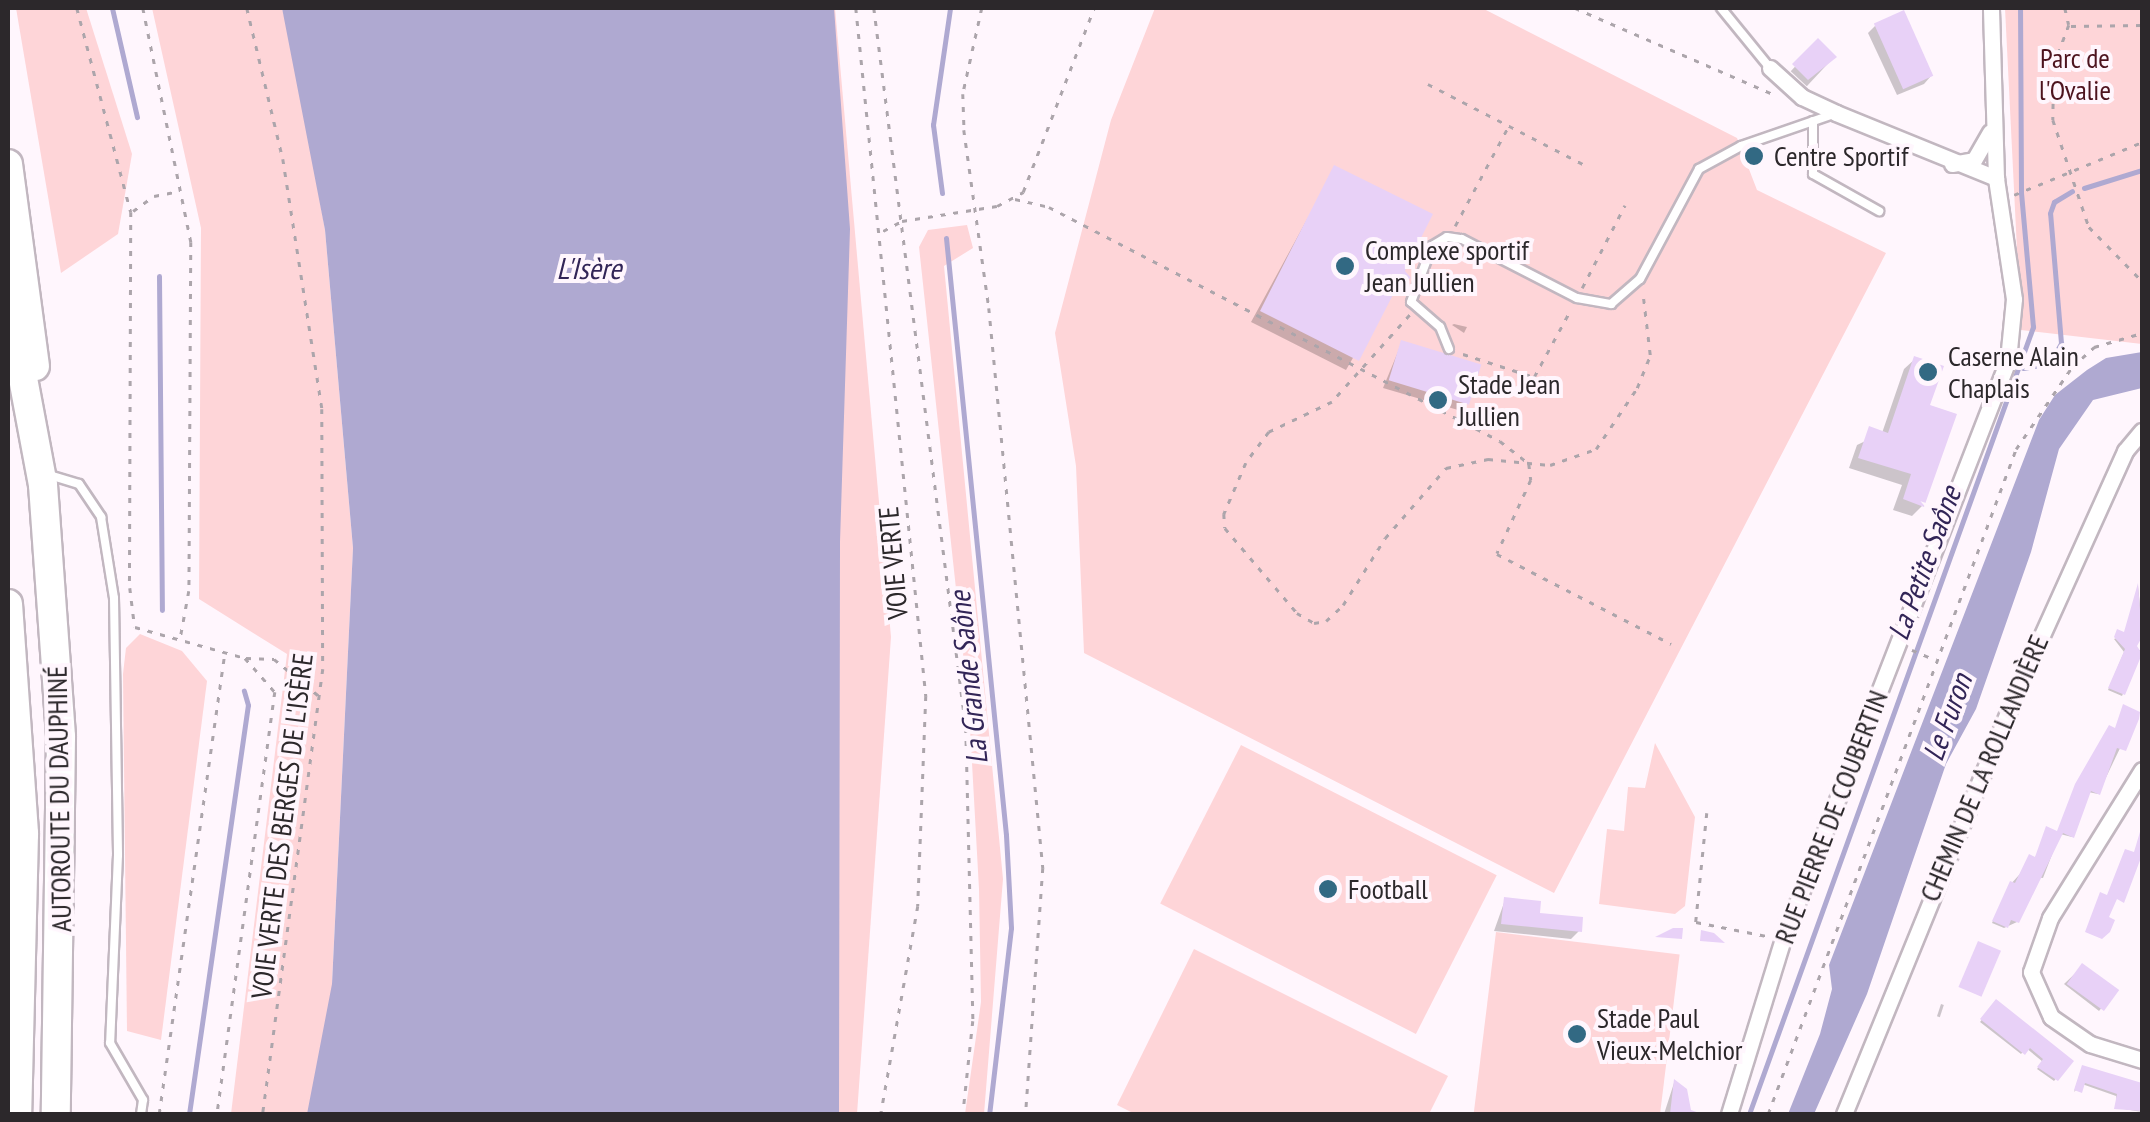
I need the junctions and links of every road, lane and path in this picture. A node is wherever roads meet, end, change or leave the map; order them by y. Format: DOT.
graph roads {
  1 [pos="78,8"];
  2 [pos="144,8"];
  3 [pos="247,8"];
  4 [pos="856,8"];
  5 [pos="874,8"];
  6 [pos="982,8"];
  7 [pos="1094,8"];
  8 [pos="1575,8"];
  9 [pos="1721,8"];
  10 [pos="1992,8"];
  11 [pos="2065,8"];
  12 [pos="2142,25"];
  13 [pos="2069,26"];
  14 [pos="2135,27"];
  15 [pos="2142,32"];
  16 [pos="1770,68"];
  17 [pos="1428,84"];
  18 [pos="1789,101"];
  19 [pos="1836,114"];
  20 [pos="1994,115"];
  21 [pos="1813,121"];
  22 [pos="1508,126"];
  23 [pos="2142,142"];
  24 [pos="8,164"];
  25 [pos="1952,164"];
  26 [pos="1587,166"];
  27 [pos="2072,174"];
  28 [pos="1996,178"];
  29 [pos="181,190"];
  30 [pos="2010,196"];
  31 [pos="1015,199"];
  32 [pos="1625,205"];
  33 [pos="976,210"];
  34 [pos="1879,211"];
  35 [pos="131,212"];
  36 [pos="902,221"];
  37 [pos="882,231"];
  38 [pos="1448,237"];
  39 [pos="1640,279"];
  40 [pos="2142,281"];
  41 [pos="8,298"];
  42 [pos="1576,298"];
  43 [pos="1414,308"];
  44 [pos="2142,333"];
  45 [pos="1449,349"];
  46 [pos="1362,372"];
  47 [pos="2142,431"];
  48 [pos="1530,464"];
  49 [pos="42,479"];
  50 [pos="8,604"];
  51 [pos="181,636"];
  52 [pos="1672,644"];
  53 [pos="1906,648"];
  54 [pos="224,654"];
  55 [pos="245,658"];
  56 [pos="1934,659"];
  57 [pos="320,697"];
  58 [pos="2142,770"];
  59 [pos="1707,813"];
  60 [pos="1783,939"];
  61 [pos="2142,1060"];
  62 [pos="17,1114"];
  63 [pos="56,1114"];
  64 [pos="142,1114"];
  65 [pos="159,1114"];
  66 [pos="217,1114"];
  67 [pos="263,1114"];
  68 [pos="881,1114"];
  69 [pos="963,1114"];
  70 [pos="1026,1114"];
  71 [pos="1728,1114"];
  72 [pos="1768,1114"];
  73 [pos="1844,1114"];
  1 -- 35 [label="path"];
  2 -- 29 [label="path"];
  3 -- 57 [label="path, VOIE VERTE DES BERGES DE L'ISÈRE"];
  4 -- 37 [label="path, VOIE VERTE"];
  5 -- 36 [label="path"];
  6 -- 33 [label="path"];
  7 -- 31 [label="path"];
  8 -- 18 [label="path"];
  9 -- 16 [label="lane"];
  10 -- 20 [label="street, RUE PIERRE DE COUBERTIN"];
  11 -- 13 [label="path"];
  12 -- 14 [label="path"];
  13 -- 14 [label="path"];
  13 -- 27 [label="path"];
  14 -- 15 [label="path"];
  16 -- 19 [label="street"];
  17 -- 22 [label="path"];
  19 -- 21 [label="lane"];
  19 -- 25 [label="street"];
  20 -- 25 [label="street, RUE PIERRE DE COUBERTIN"];
  20 -- 28 [label="street, RUE PIERRE DE COUBERTIN"];
  21 -- 34 [label="lane"];
  21 -- 39 [label="lane"];
  22 -- 26 [label="path"];
  22 -- 38 [label="path"];
  23 -- 27 [label="path"];
  24 -- 49 [label="highway"];
  25 -- 28 [label="street"];
  27 -- 30 [label="path"];
  27 -- 40 [label="path"];
  28 -- 60 [label="street, RUE PIERRE DE COUBERTIN"];
  29 -- 35 [label="path"];
  29 -- 51 [label="path"];
  31 -- 33 [label="path"];
  31 -- 46 [label="path"];
  32 -- 42 [label="path"];
  33 -- 36 [label="path"];
  33 -- 70 [label="path"];
  35 -- 51 [label="path"];
  36 -- 37 [label="path"];
  36 -- 69 [label="path"];
  37 -- 68 [label="path, VOIE VERTE"];
  38 -- 42 [label="lane"];
  38 -- 43 [label="lane"];
  39 -- 42 [label="lane"];
  39 -- 48 [label="path"];
  41 -- 49 [label="highway"];
  42 -- 45 [label="path"];
  43 -- 45 [label="lane"];
  43 -- 46 [label="path"];
  44 -- 56 [label="path"];
  46 -- 48 [label="path"];
  46 -- 48 [label="path"];
  47 -- 73 [label="street, CHEMIN DE LA ROLLANDIÈRE"];
  48 -- 52 [label="path"];
  49 -- 63 [label="highway, AUTOROUTE DU DAUPHINÉ"];
  49 -- 64 [label="lane"];
  50 -- 62 [label="highway, AUTOROUTE DU DAUPHINÉ"];
  51 -- 54 [label="path"];
  53 -- 56 [label="path"];
  54 -- 55 [label="path"];
  54 -- 65 [label="path"];
  55 -- 57 [label="path"];
  55 -- 66 [label="path"];
  56 -- 72 [label="path"];
  57 -- 67 [label="path, VOIE VERTE DES BERGES DE L'ISÈRE"];
  58 -- 61 [label="street"];
  59 -- 60 [label="path"];
  60 -- 71 [label="street, RUE PIERRE DE COUBERTIN"];
}
